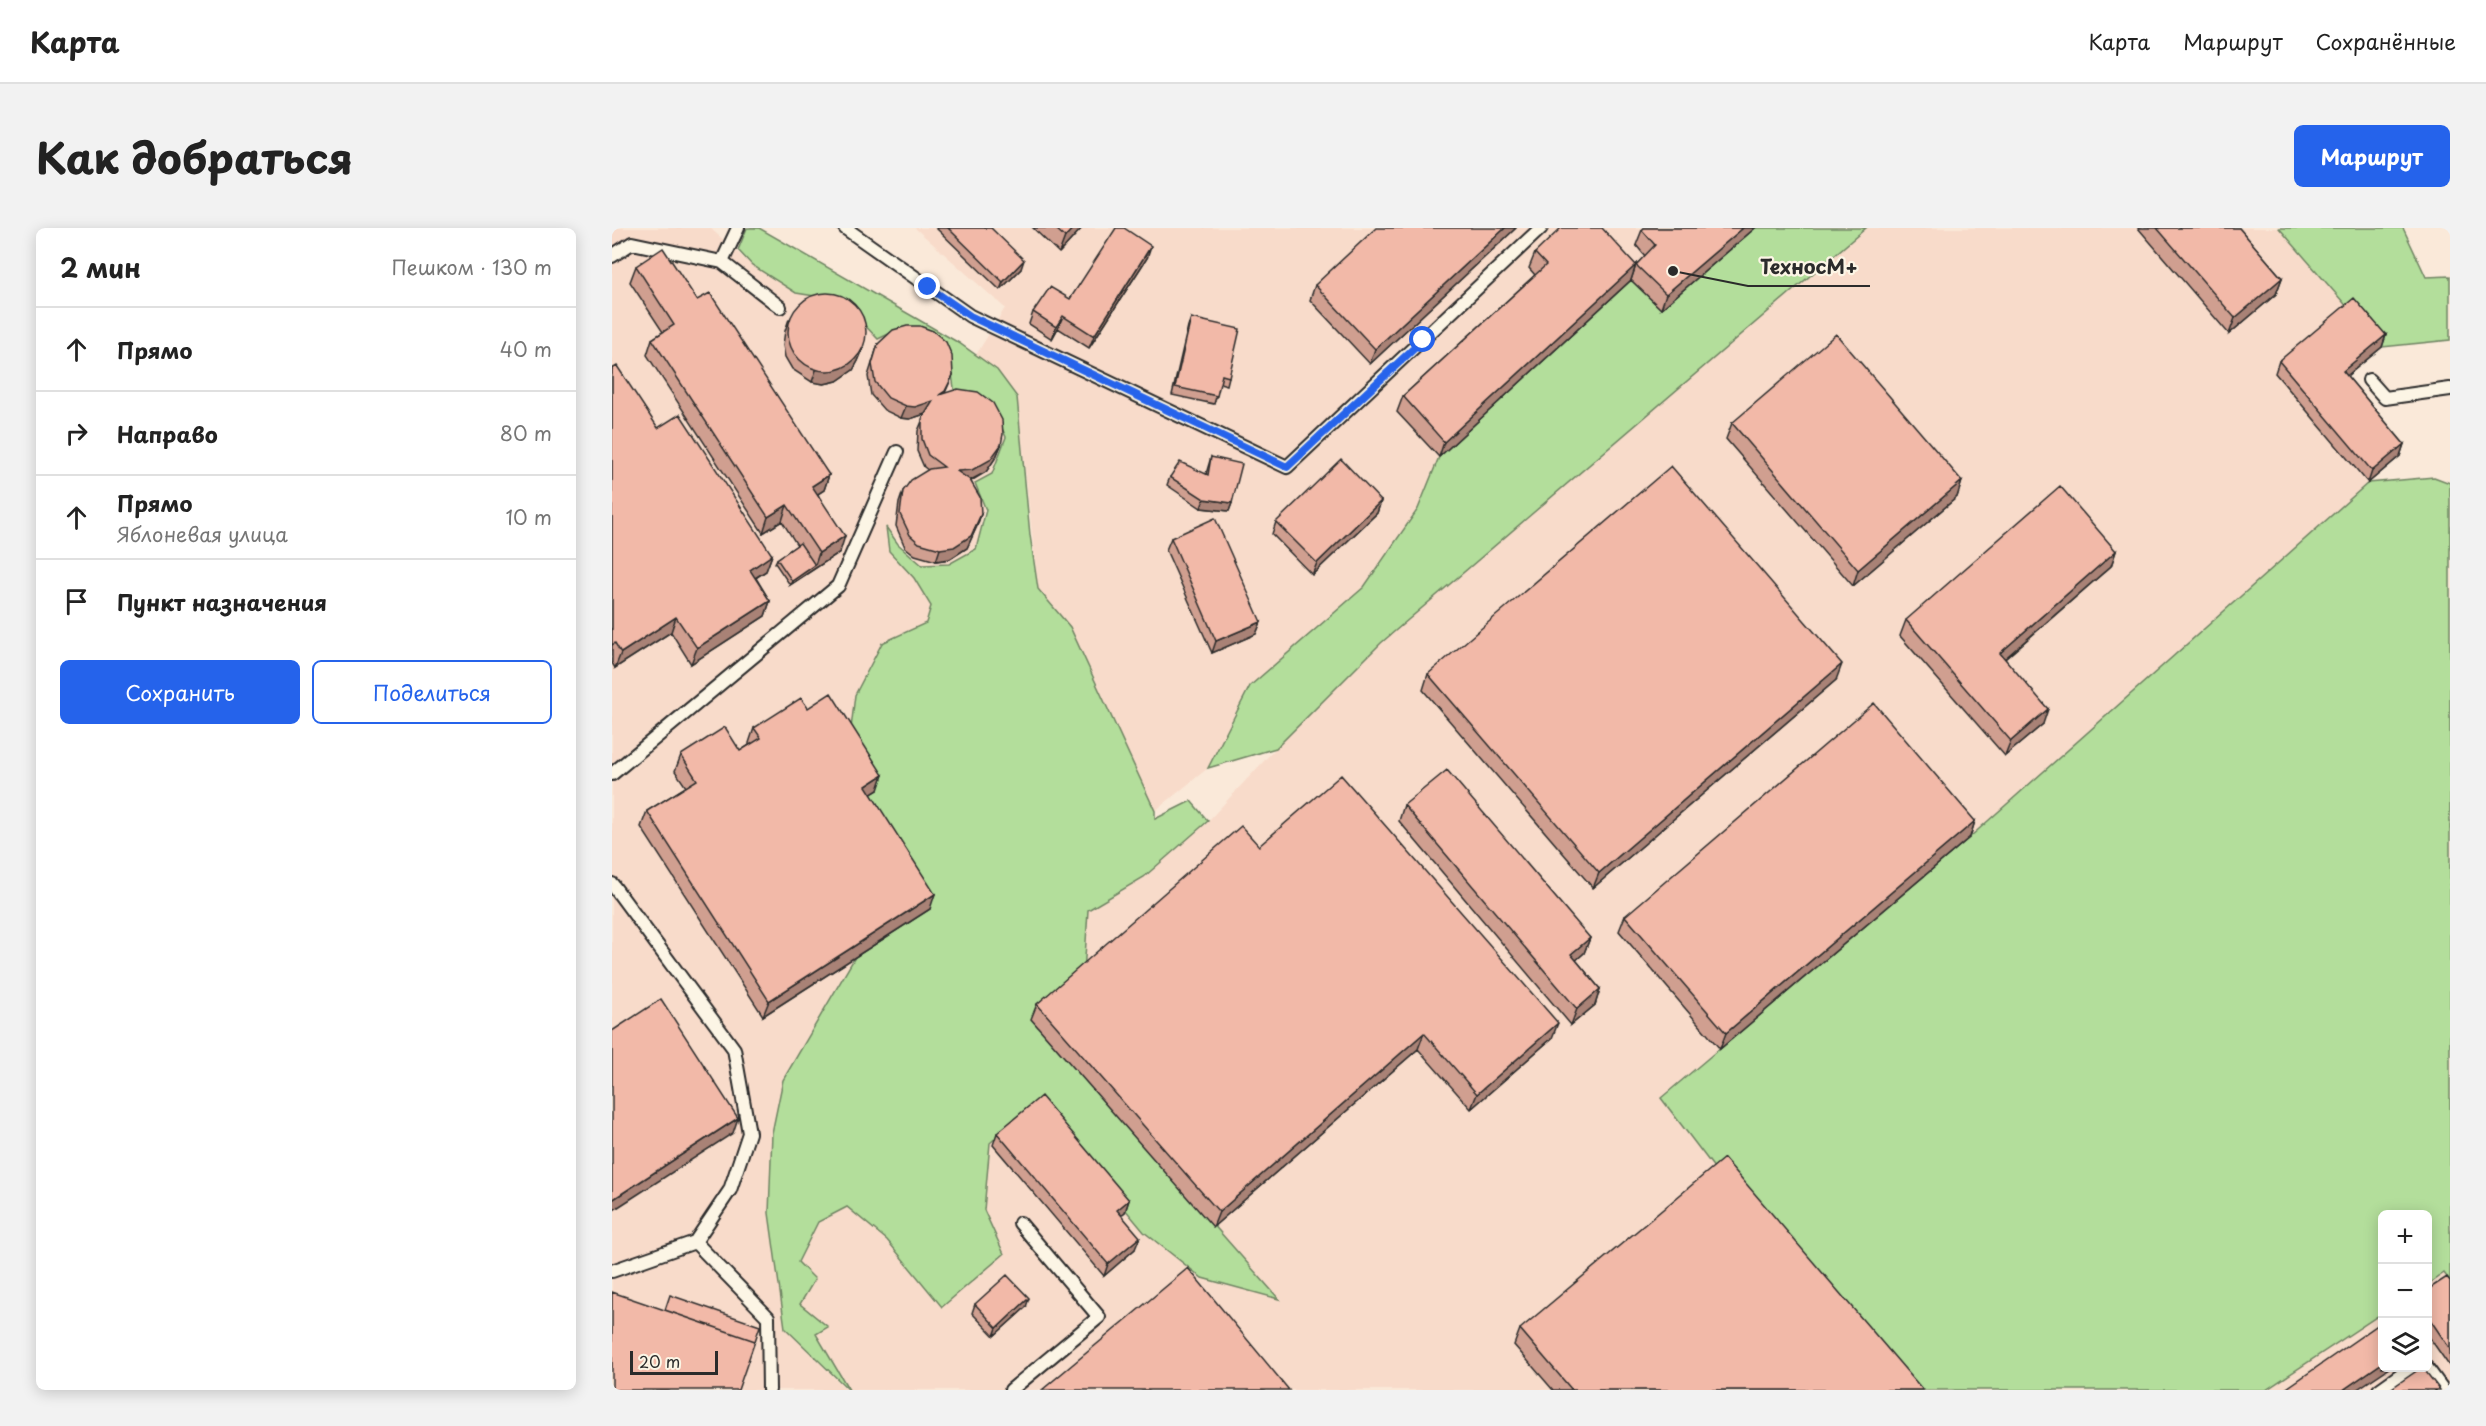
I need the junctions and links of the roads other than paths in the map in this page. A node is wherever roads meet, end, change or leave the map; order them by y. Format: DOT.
graph roads {
  1 [pos="738,228"];
  2 [pos="845,228"];
  3 [pos="1541,228"];
  4 [pos="612,256"];
  5 [pos="722,262"];
  6 [pos="780,307"];
  7 [pos="2369,380"];
  8 [pos="2450,388"];
  9 [pos="897,452"];
  10 [pos="612,774"];
  11 [pos="612,884"];
  12 [pos="1020,1223"];
  13 [pos="695,1242"];
  14 [pos="612,1271"];
  15 [pos="2404,1372"];
  16 [pos="2430,1372"];
  17 [pos="769,1390"];
  18 [pos="1011,1390"];
  19 [pos="2379,1390"];
  20 [pos="2444,1390"];
  1 -- 5 [label="lane"];
  2 -- 3 [label="lane"];
  4 -- 5 [label="lane"];
  5 -- 6 [label="lane"];
  7 -- 8 [label="lane"];
  9 -- 10 [label="lane"];
  11 -- 13 [label="lane"];
  12 -- 18 [label="lane"];
  13 -- 14 [label="lane"];
  13 -- 17 [label="lane"];
  15 -- 19 [label="lane"];
  16 -- 20 [label="lane"];
}
